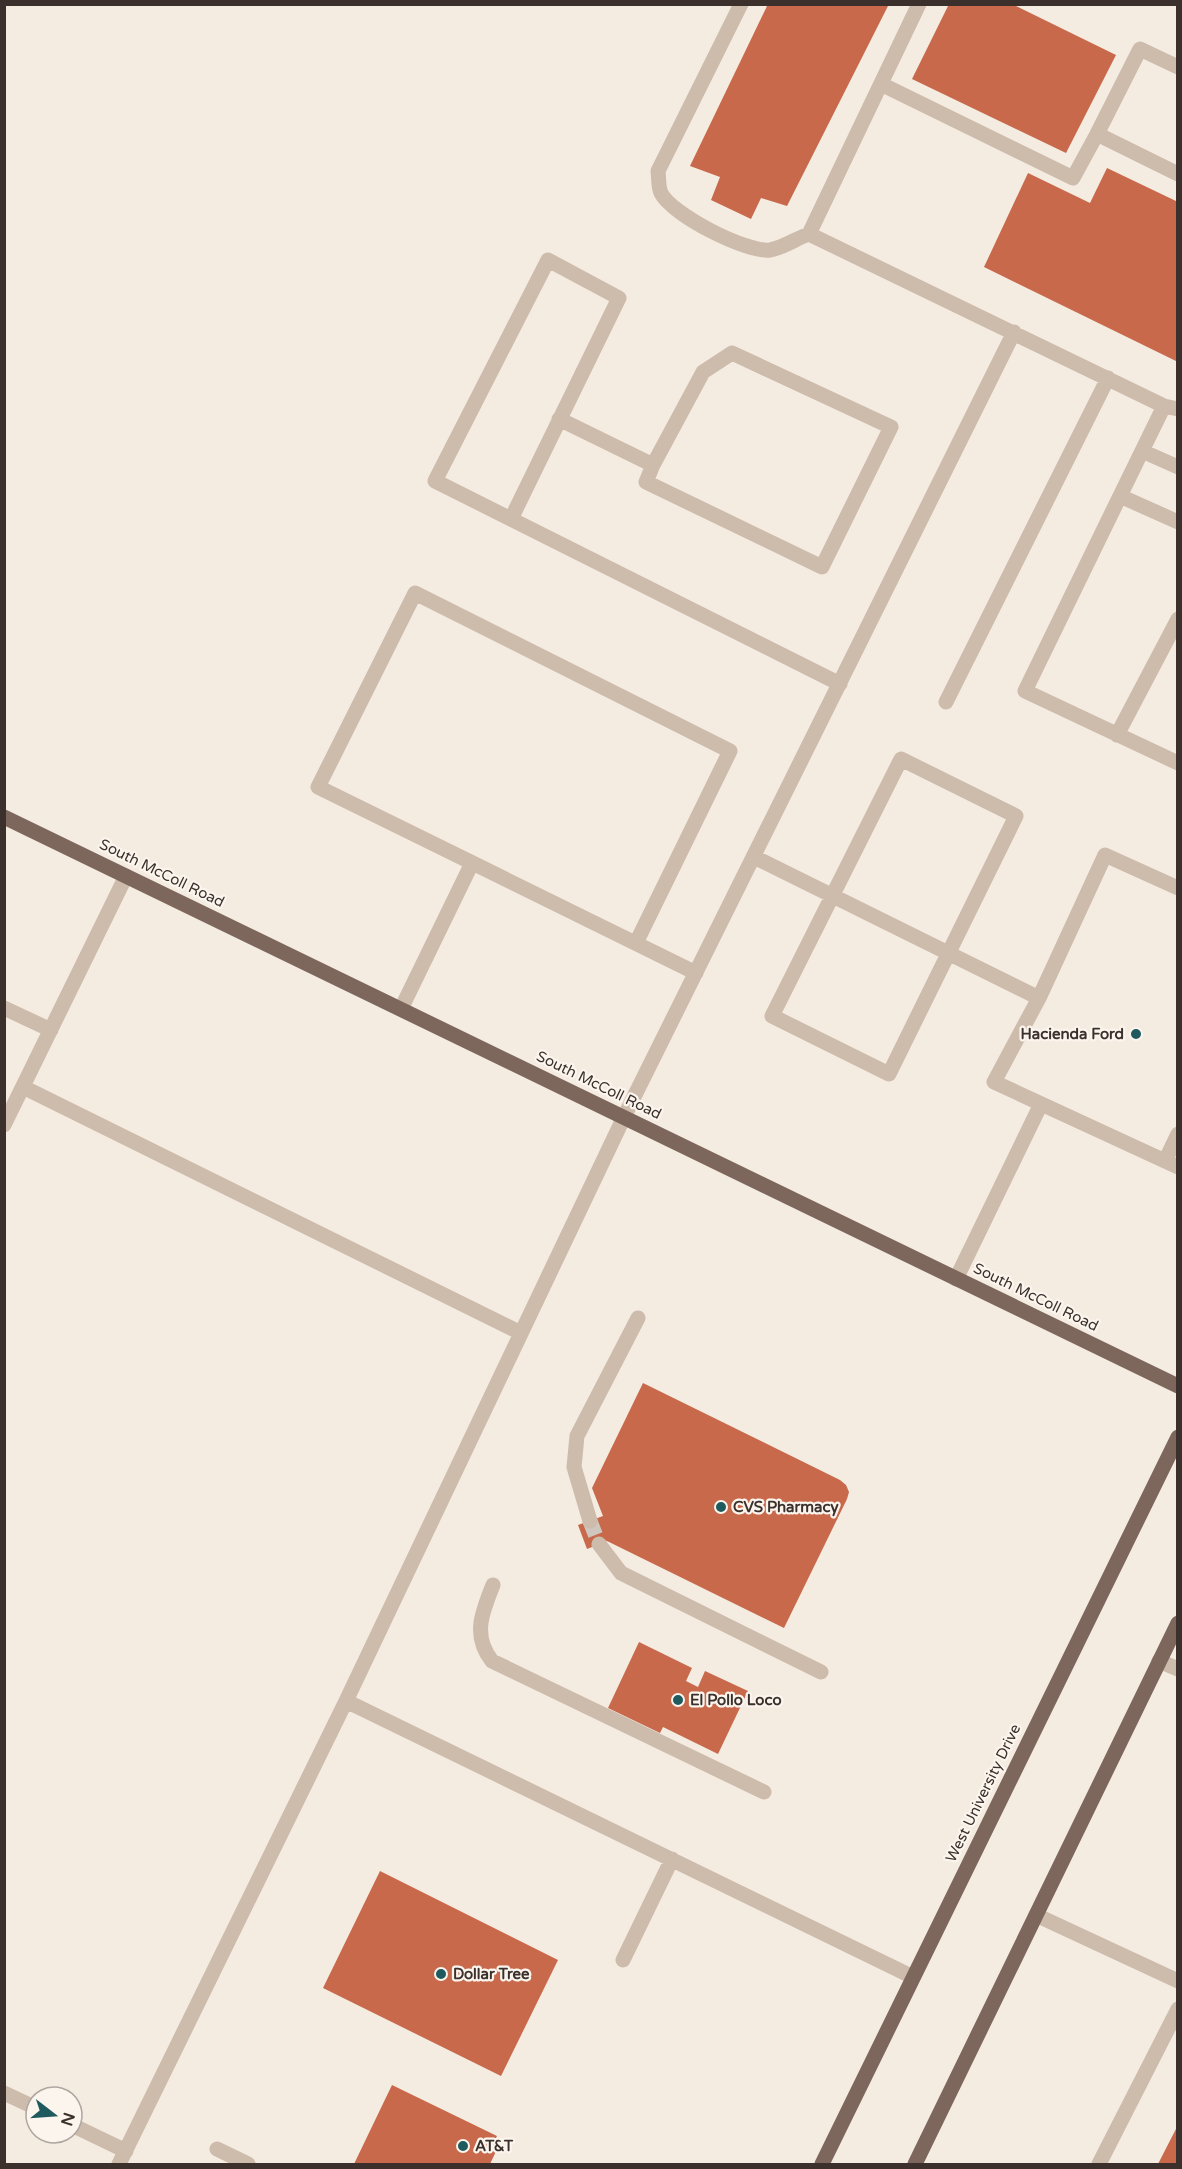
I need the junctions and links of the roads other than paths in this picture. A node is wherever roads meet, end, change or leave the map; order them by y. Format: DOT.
graph roads {
  1 [pos="741,4"];
  2 [pos="920,4"];
  3 [pos="1178,67"];
  4 [pos="881,84"];
  5 [pos="1097,134"];
  6 [pos="1178,174"];
  7 [pos="809,234"];
  8 [pos="1014,332"];
  9 [pos="1108,378"];
  10 [pos="1171,407"];
  11 [pos="559,419"];
  12 [pos="1142,451"];
  13 [pos="653,465"];
  14 [pos="1178,467"];
  15 [pos="1120,496"];
  16 [pos="511,519"];
  17 [pos="1178,522"];
  18 [pos="1178,619"];
  19 [pos="840,684"];
  20 [pos="946,702"];
  21 [pos="1118,735"];
  22 [pos="1178,763"];
  23 [pos="4,817"];
  24 [pos="754,857"];
  25 [pos="472,863"];
  26 [pos="126,876"];
  27 [pos="1178,888"];
  28 [pos="831,895"];
  29 [pos="636,943"];
  30 [pos="947,952"];
  31 [pos="696,973"];
  32 [pos="1039,998"];
  33 [pos="4,1008"];
  34 [pos="401,1010"];
  35 [pos="51,1030"];
  36 [pos="23,1086"];
  37 [pos="1041,1104"];
  38 [pos="624,1117"];
  39 [pos="4,1125"];
  40 [pos="1178,1134"];
  41 [pos="1171,1164"];
  42 [pos="956,1279"];
  43 [pos="638,1318"];
  44 [pos="521,1333"];
  45 [pos="1178,1386"];
  46 [pos="1178,1437"];
  47 [pos="590,1521"];
  48 [pos="598,1544"];
  49 [pos="493,1585"];
  50 [pos="1178,1623"];
  51 [pos="1159,1661"];
  52 [pos="1178,1670"];
  53 [pos="821,1672"];
  54 [pos="346,1701"];
  55 [pos="764,1792"];
  56 [pos="672,1859"];
  57 [pos="1036,1915"];
  58 [pos="623,1960"];
  59 [pos="913,1977"];
  60 [pos="1178,1981"];
  61 [pos="1178,2009"];
  62 [pos="4,2093"];
  63 [pos="24,2102"];
  64 [pos="84,2134"];
  65 [pos="217,2150"];
  66 [pos="122,2158"];
  67 [pos="248,2164"];
  68 [pos="822,2164"];
  69 [pos="915,2164"];
  70 [pos="1099,2164"];
  1 -- 7 [label="lane"];
  2 -- 4 [label="lane"];
  3 -- 5 [label="lane"];
  4 -- 5 [label="lane"];
  4 -- 7 [label="lane"];
  5 -- 6 [label="lane"];
  7 -- 8 [label="lane"];
  8 -- 9 [label="lane"];
  8 -- 19 [label="lane"];
  9 -- 10 [label="lane"];
  9 -- 20 [label="lane"];
  10 -- 12 [label="lane"];
  11 -- 13 [label="lane"];
  11 -- 16 [label="lane"];
  11 -- 16 [label="lane"];
  12 -- 14 [label="lane"];
  12 -- 15 [label="lane"];
  13 -- 13 [label="lane"];
  15 -- 17 [label="lane"];
  15 -- 21 [label="lane"];
  16 -- 19 [label="lane"];
  18 -- 21 [label="lane"];
  19 -- 24 [label="lane"];
  21 -- 22 [label="lane"];
  23 -- 26 [label="main road, South McColl Road"];
  24 -- 28 [label="lane"];
  24 -- 31 [label="lane"];
  25 -- 29 [label="lane"];
  25 -- 29 [label="lane"];
  25 -- 34 [label="lane"];
  26 -- 34 [label="main road, South McColl Road"];
  26 -- 35 [label="lane"];
  27 -- 32 [label="lane"];
  28 -- 30 [label="lane"];
  28 -- 30 [label="lane"];
  28 -- 30 [label="lane"];
  29 -- 31 [label="lane"];
  30 -- 32 [label="lane"];
  31 -- 38 [label="lane"];
  32 -- 37 [label="lane"];
  33 -- 35 [label="lane"];
  34 -- 38 [label="main road, South McColl Road"];
  35 -- 36 [label="lane"];
  36 -- 39 [label="lane"];
  36 -- 44 [label="lane"];
  37 -- 41 [label="lane"];
  37 -- 42 [label="lane"];
  38 -- 42 [label="main road, South McColl Road"];
  38 -- 44 [label="lane"];
  40 -- 41 [label="lane"];
  42 -- 45 [label="main road, South McColl Road"];
  43 -- 47 [label="lane"];
  44 -- 54 [label="lane"];
  46 -- 59 [label="main road, West University Drive"];
  48 -- 53 [label="lane"];
  49 -- 55 [label="lane"];
  50 -- 51 [label="main road"];
  51 -- 52 [label="lane"];
  51 -- 57 [label="main road"];
  54 -- 56 [label="lane"];
  54 -- 66 [label="lane"];
  56 -- 58 [label="lane"];
  56 -- 59 [label="lane"];
  57 -- 60 [label="lane"];
  57 -- 69 [label="main road"];
  59 -- 68 [label="main road, West University Drive"];
  61 -- 70 [label="lane"];
  62 -- 63 [label="lane"];
  64 -- 66 [label="lane"];
  65 -- 67 [label="lane"];
}
